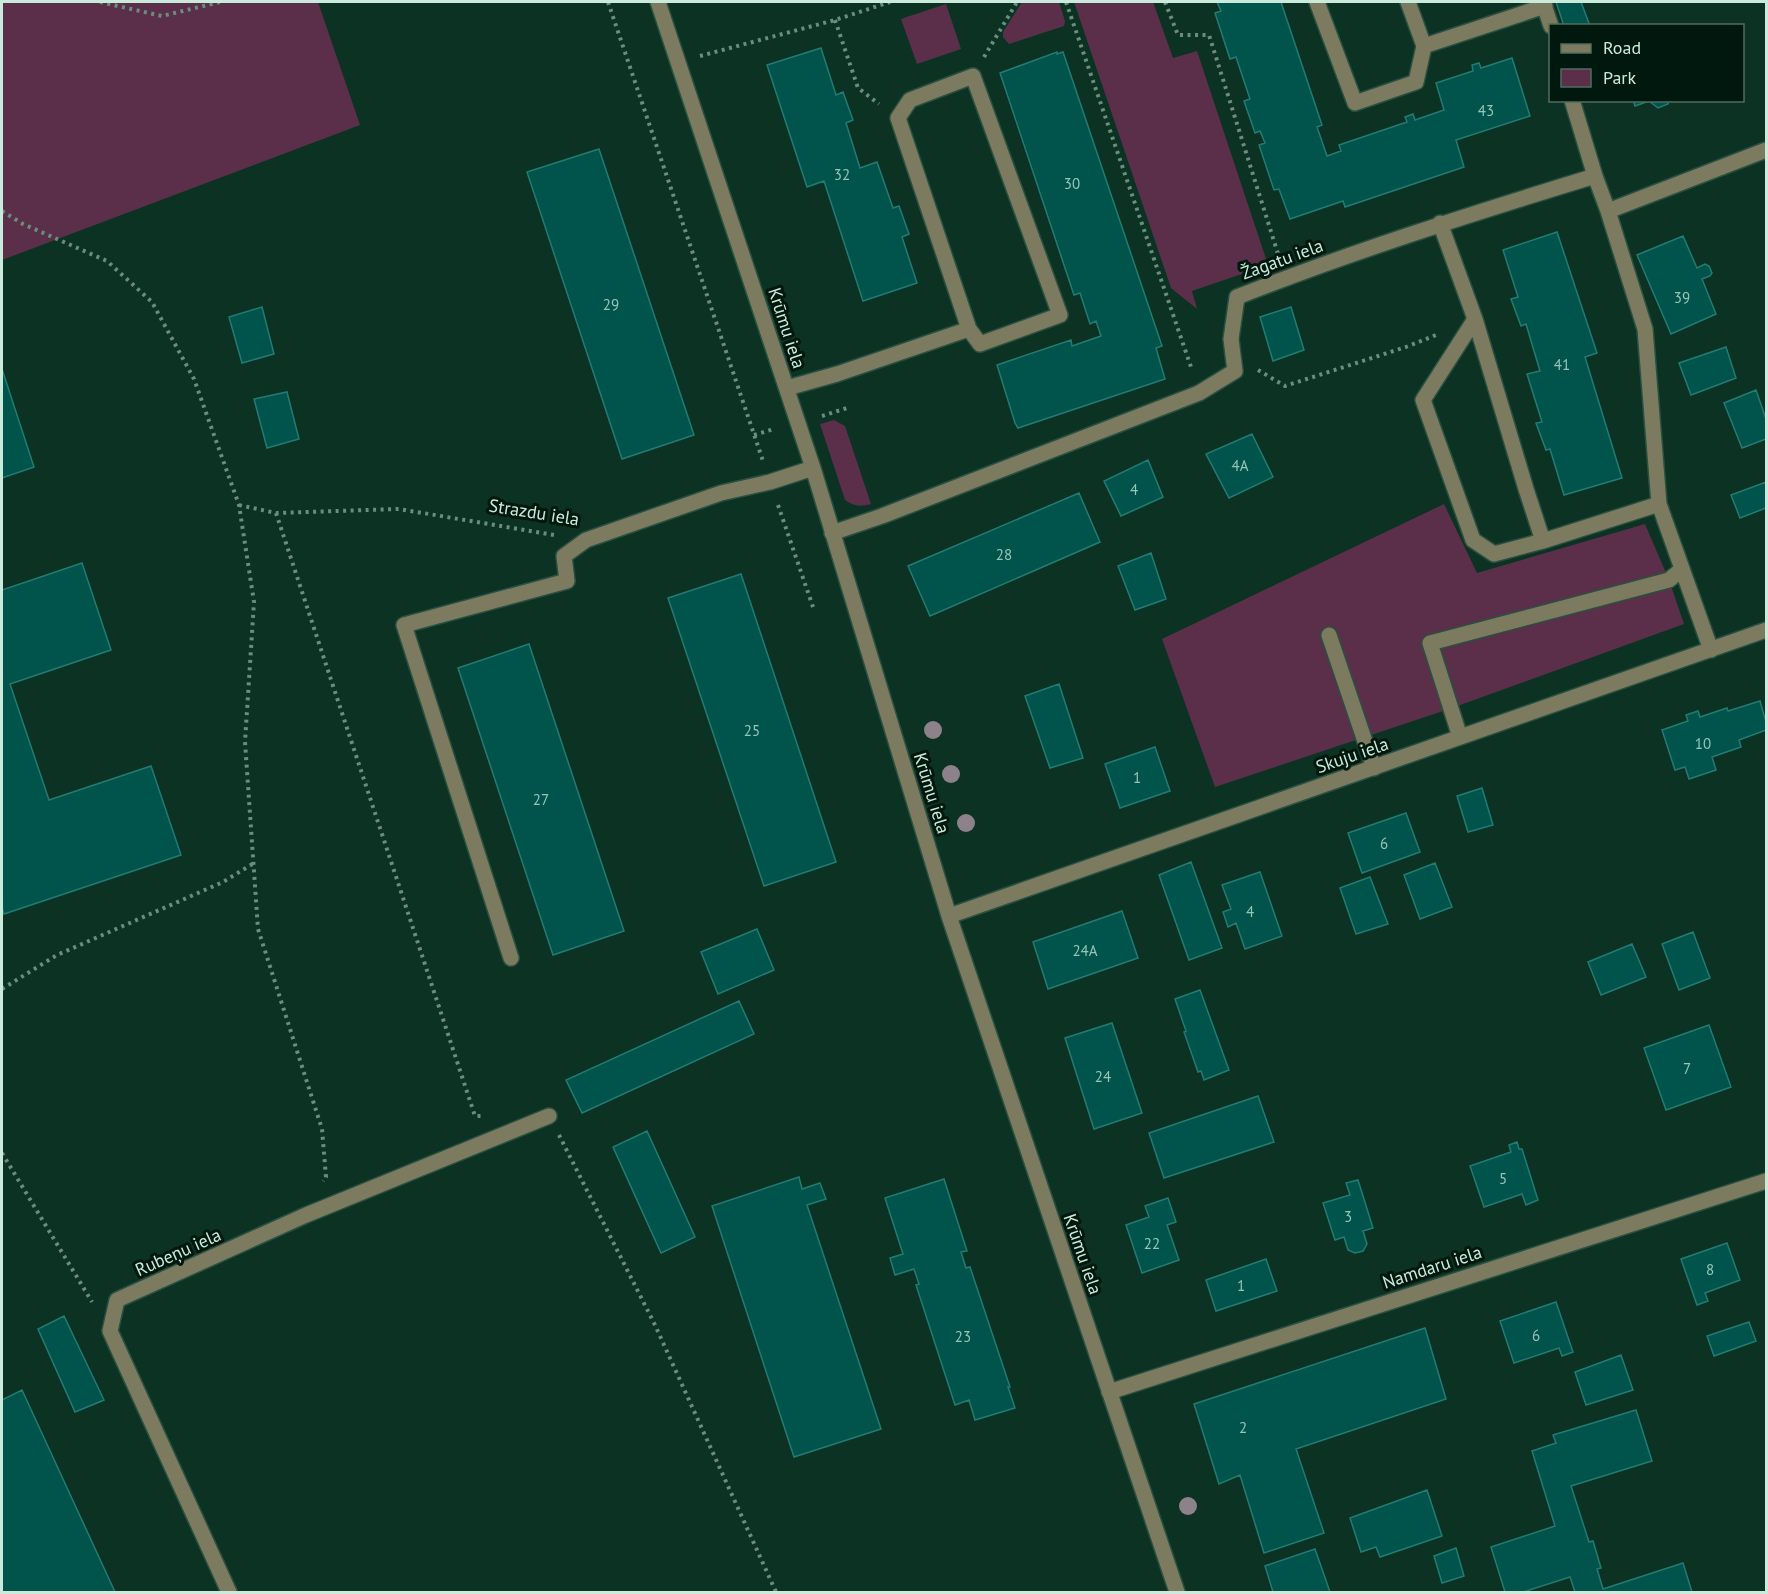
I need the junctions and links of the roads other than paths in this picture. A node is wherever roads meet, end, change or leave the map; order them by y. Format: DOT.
graph roads {
  1 [pos="658,2"];
  2 [pos="1317,2"];
  3 [pos="1408,2"];
  4 [pos="1544,4"];
  5 [pos="1550,24"];
  6 [pos="1424,46"];
  7 [pos="1573,102"];
  8 [pos="1767,150"];
  9 [pos="1595,176"];
  10 [pos="1608,211"];
  11 [pos="1440,224"];
  12 [pos="1475,319"];
  13 [pos="969,328"];
  14 [pos="787,388"];
  15 [pos="813,468"];
  16 [pos="1659,504"];
  17 [pos="832,533"];
  18 [pos="1544,541"];
  19 [pos="1682,569"];
  20 [pos="1767,630"];
  21 [pos="1329,635"];
  22 [pos="1711,650"];
  23 [pos="1460,737"];
  24 [pos="1374,768"];
  25 [pos="949,915"];
  26 [pos="511,958"];
  27 [pos="549,1116"];
  28 [pos="1767,1181"];
  29 [pos="1109,1392"];
  30 [pos="229,1593"];
  31 [pos="1177,1593"];
  1 -- 14 [label="street, Krūmu iela"];
  2 -- 6 [label="street"];
  3 -- 6 [label="street"];
  4 -- 5 [label="street"];
  4 -- 6 [label="street"];
  7 -- 9 [label="street"];
  8 -- 10 [label="street"];
  9 -- 10 [label="street"];
  9 -- 11 [label="street, Žagatu iela"];
  10 -- 16 [label="street"];
  11 -- 12 [label="street"];
  11 -- 17 [label="street, Žagatu iela"];
  12 -- 18 [label="street"];
  12 -- 18 [label="street"];
  13 -- 13 [label="street"];
  13 -- 14 [label="street"];
  14 -- 15 [label="street, Krūmu iela"];
  15 -- 17 [label="street, Krūmu iela"];
  15 -- 26 [label="street, Strazdu iela"];
  16 -- 18 [label="street"];
  16 -- 19 [label="street"];
  17 -- 25 [label="street, Krūmu iela"];
  19 -- 22 [label="street"];
  19 -- 23 [label="street"];
  20 -- 22 [label="street, Skuju iela"];
  21 -- 24 [label="street"];
  22 -- 23 [label="street, Skuju iela"];
  23 -- 24 [label="street, Skuju iela"];
  24 -- 25 [label="street, Skuju iela"];
  25 -- 29 [label="street, Krūmu iela"];
  27 -- 30 [label="street, Rubeņu iela"];
  28 -- 29 [label="street, Namdaru iela"];
  29 -- 31 [label="street, Krūmu iela"];
}
